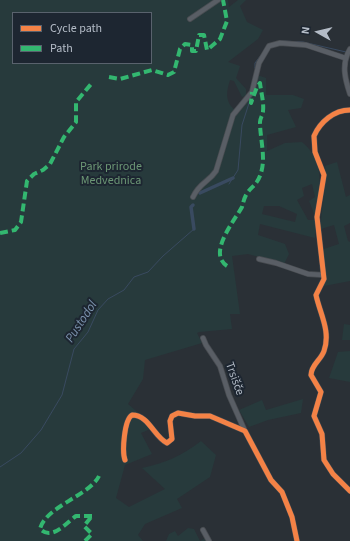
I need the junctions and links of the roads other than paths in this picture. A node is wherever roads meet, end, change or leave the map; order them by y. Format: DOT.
graph roads {
  1 [pos="218,0"];
  2 [pos="190,19"];
  3 [pos="348,54"];
  4 [pos="350,94"];
  5 [pos="349,109"];
  6 [pos="193,197"];
  7 [pos="259,259"];
  8 [pos="323,275"];
  9 [pos="203,338"];
  10 [pos="244,429"];
  11 [pos="125,460"];
  12 [pos="350,491"];
  13 [pos="203,530"];
  14 [pos="208,541"];
  15 [pos="297,541"];
  1 -- 2 [label="street"];
  3 -- 4 [label="street"];
  3 -- 6 [label="street"];
  5 -- 8 [label="street"];
  7 -- 8 [label="street"];
  8 -- 12 [label="street"];
  9 -- 10 [label="street, Trsišče"];
  10 -- 11 [label="street"];
  10 -- 15 [label="street, Trsišče"];
  13 -- 14 [label="street"];
}
